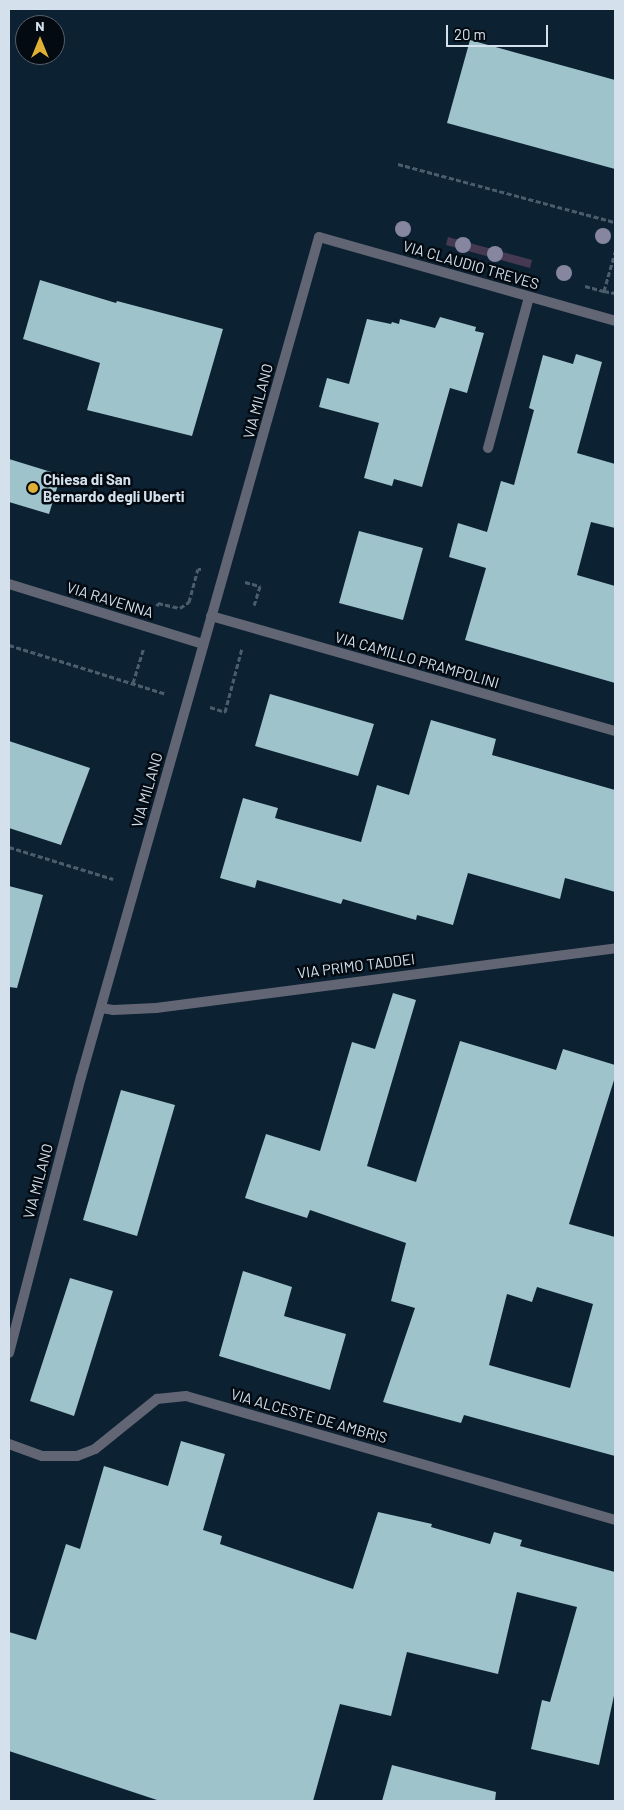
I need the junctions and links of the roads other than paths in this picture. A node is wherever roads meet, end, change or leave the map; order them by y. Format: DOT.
graph roads {
  1 [pos="318,237"];
  2 [pos="529,296"];
  3 [pos="615,321"];
  4 [pos="488,448"];
  5 [pos="9,584"];
  6 [pos="211,616"];
  7 [pos="203,644"];
  8 [pos="615,731"];
  9 [pos="615,948"];
  10 [pos="101,1008"];
  11 [pos="9,1353"];
  12 [pos="9,1444"];
  13 [pos="615,1520"];
  1 -- 2 [label="street, VIA CLAUDIO TREVES"];
  1 -- 6 [label="street, VIA MILANO"];
  2 -- 3 [label="street, VIA CLAUDIO TREVES"];
  2 -- 4 [label="street"];
  5 -- 7 [label="street, VIA RAVENNA"];
  6 -- 7 [label="street, VIA MILANO"];
  6 -- 8 [label="street, VIA CAMILLO PRAMPOLINI"];
  7 -- 10 [label="street, VIA MILANO"];
  9 -- 10 [label="street, VIA PRIMO TADDEI"];
  10 -- 11 [label="street, VIA MILANO"];
  12 -- 13 [label="street, VIA ALCESTE DE AMBRIS"];
}
